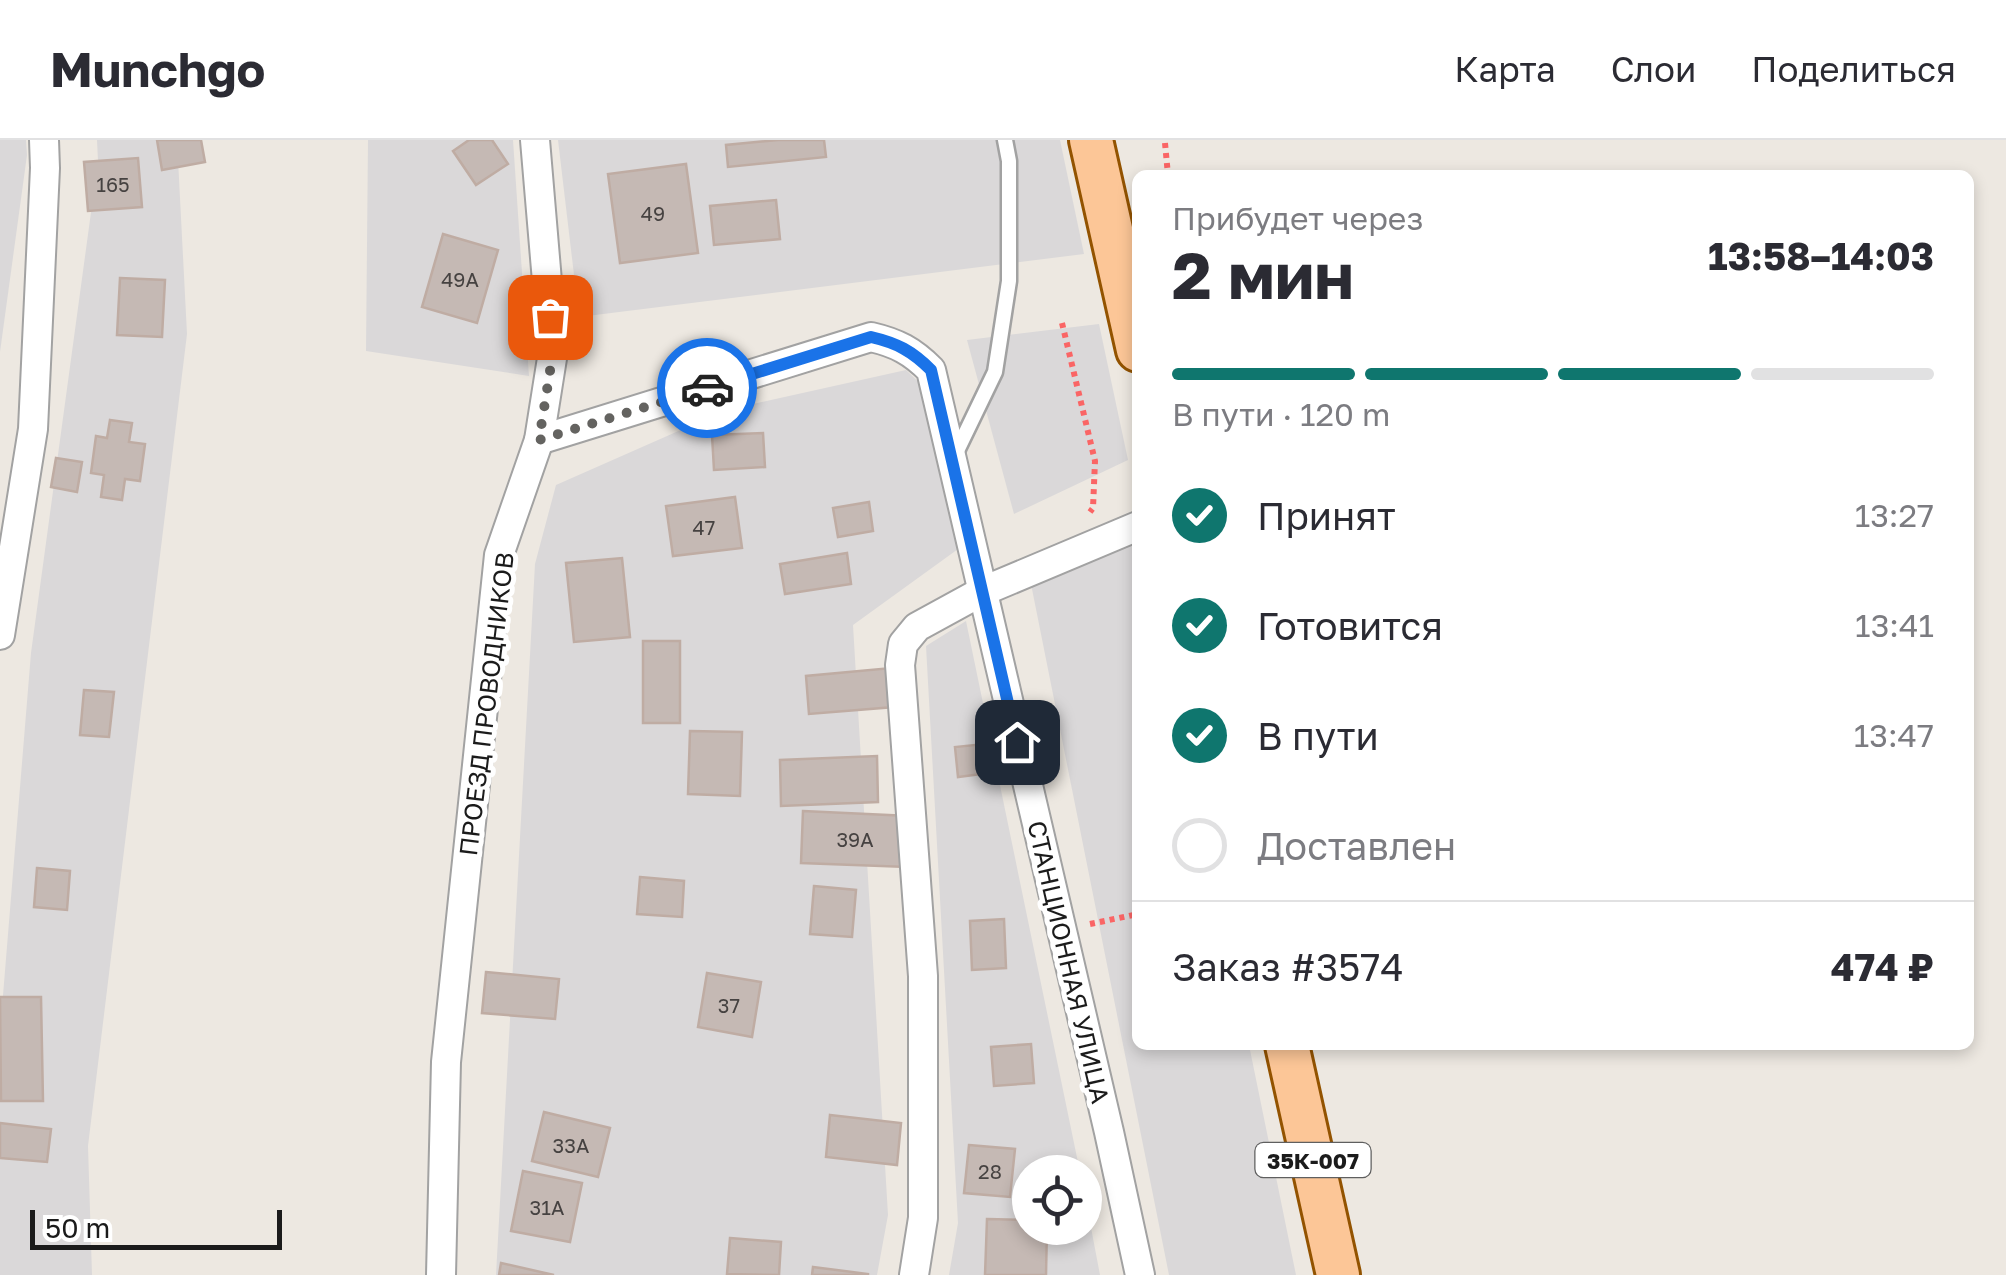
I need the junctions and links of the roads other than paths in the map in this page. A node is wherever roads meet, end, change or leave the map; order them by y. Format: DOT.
graph roads {
  1 [pos="44,140"];
  2 [pos="534,140"];
  3 [pos="1005,140"];
  4 [pos="1091,140"];
  5 [pos="1132,323"];
  6 [pos="539,440"];
  7 [pos="952,462"];
  8 [pos="1132,529"];
  9 [pos="981,592"];
  10 [pos="0,634"];
  11 [pos="1288,1050"];
  12 [pos="441,1275"];
  13 [pos="914,1275"];
  14 [pos="1140,1275"];
  15 [pos="1338,1275"];
  1 -- 10 [label="street"];
  2 -- 6 [label="street, ПРОЕЗД ПРОВОДНИКОВ"];
  3 -- 7 [label="lane"];
  4 -- 5 [label="main road"];
  6 -- 7 [label="street, СТАНЦИОННАЯ УЛИЦА"];
  6 -- 12 [label="street, ПРОЕЗД ПРОВОДНИКОВ"];
  7 -- 9 [label="street, СТАНЦИОННАЯ УЛИЦА"];
  8 -- 9 [label="street"];
  9 -- 13 [label="street"];
  9 -- 14 [label="street, СТАНЦИОННАЯ УЛИЦА"];
  11 -- 15 [label="main road, 35К-007"];
}
